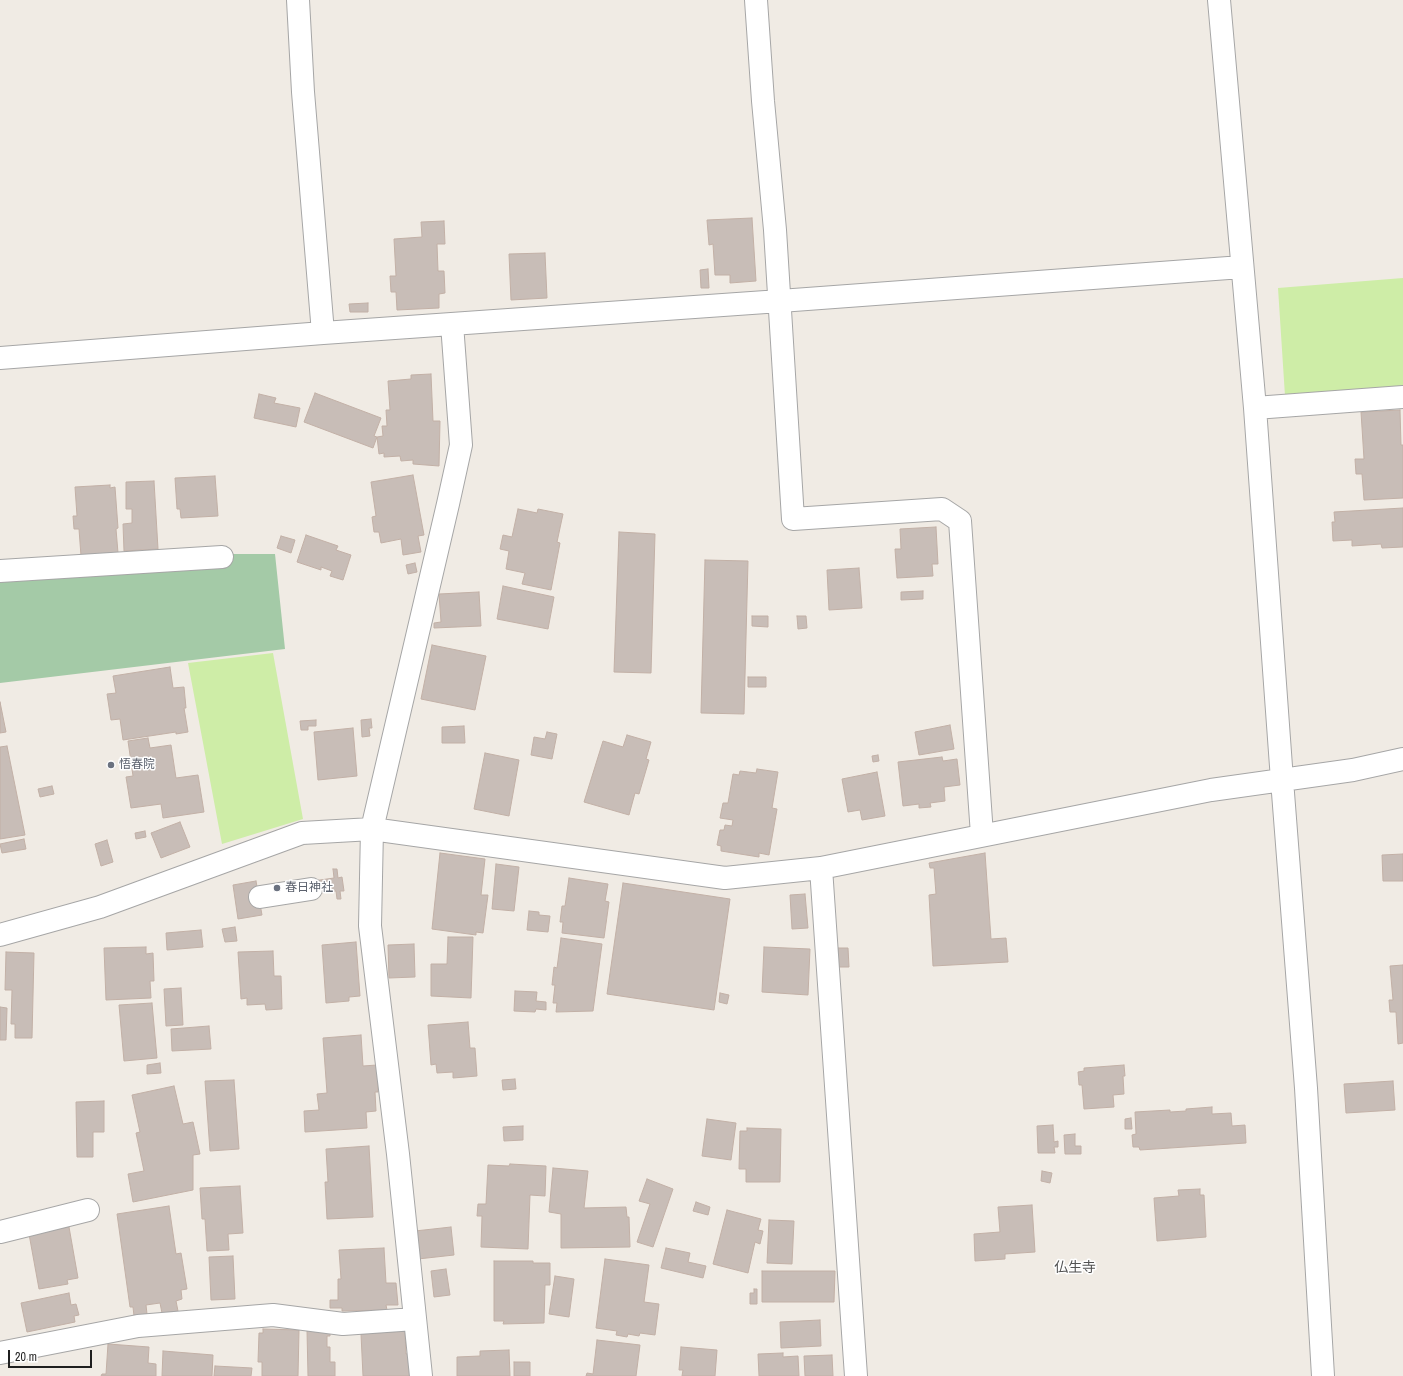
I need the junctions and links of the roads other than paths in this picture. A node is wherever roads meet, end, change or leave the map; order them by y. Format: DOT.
graph roads {
  1 [pos="298,0"];
  2 [pos="756,0"];
  3 [pos="1219,0"];
  4 [pos="1242,267"];
  5 [pos="780,302"];
  6 [pos="452,324"];
  7 [pos="323,333"];
  8 [pos="0,358"];
  9 [pos="1403,397"];
  10 [pos="1255,408"];
  11 [pos="222,557"];
  12 [pos="0,571"];
  13 [pos="1403,759"];
  14 [pos="1282,780"];
  15 [pos="372,829"];
  16 [pos="982,835"];
  17 [pos="821,868"];
  18 [pos="311,888"];
  19 [pos="260,897"];
  20 [pos="0,935"];
  21 [pos="88,1210"];
  22 [pos="0,1232"];
  23 [pos="415,1319"];
  24 [pos="0,1353"];
  25 [pos="421,1376"];
  26 [pos="856,1376"];
  27 [pos="1323,1376"];
  1 -- 7 [label="street"];
  2 -- 5 [label="street"];
  3 -- 4 [label="street"];
  4 -- 5 [label="street"];
  4 -- 10 [label="street"];
  5 -- 6 [label="street"];
  5 -- 16 [label="street"];
  6 -- 7 [label="street"];
  6 -- 15 [label="street"];
  7 -- 8 [label="street"];
  9 -- 10 [label="street"];
  10 -- 14 [label="street"];
  11 -- 12 [label="street"];
  13 -- 14 [label="street"];
  14 -- 16 [label="street"];
  14 -- 27 [label="street"];
  15 -- 17 [label="street"];
  15 -- 20 [label="street"];
  15 -- 23 [label="street"];
  16 -- 17 [label="street"];
  17 -- 26 [label="street"];
  18 -- 19 [label="street"];
  21 -- 22 [label="street"];
  23 -- 24 [label="street"];
  23 -- 25 [label="street"];
}
